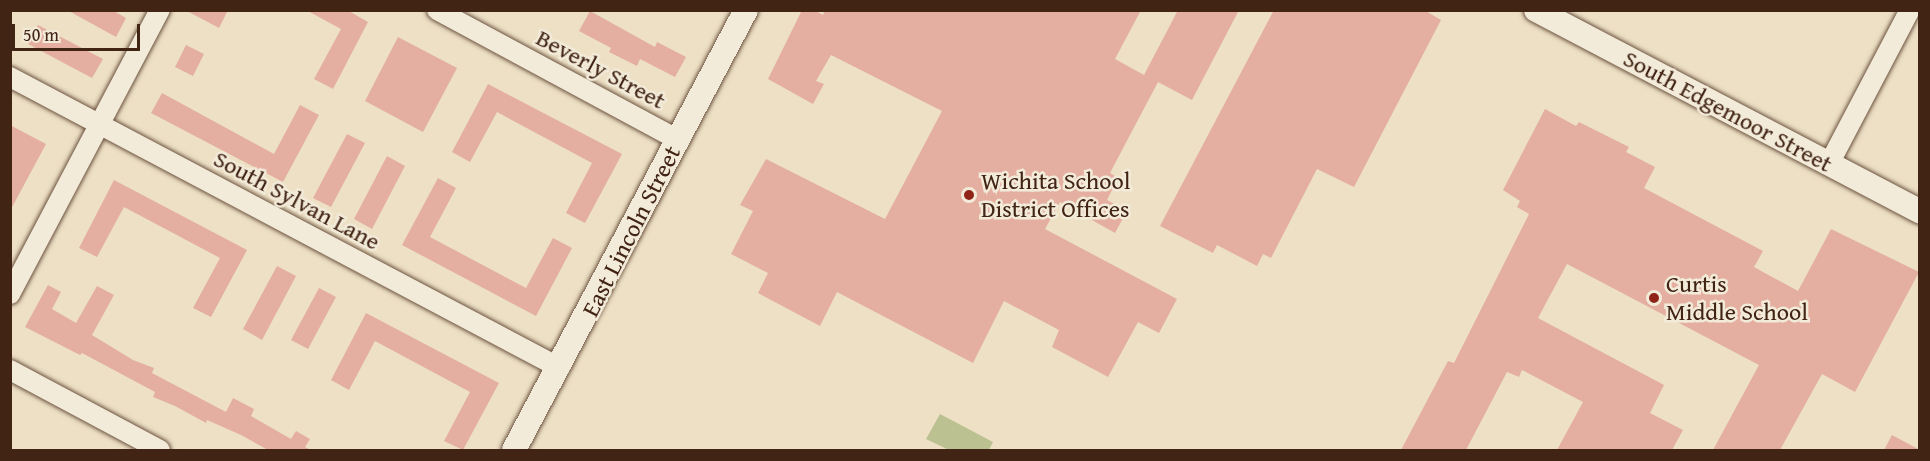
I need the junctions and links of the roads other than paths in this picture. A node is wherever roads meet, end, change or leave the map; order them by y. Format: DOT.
graph roads {
  1 [pos="160,10"];
  2 [pos="437,10"];
  3 [pos="746,10"];
  4 [pos="1536,10"];
  5 [pos="1910,10"];
  6 [pos="10,77"];
  7 [pos="100,125"];
  8 [pos="678,140"];
  9 [pos="1829,164"];
  10 [pos="1920,212"];
  11 [pos="10,294"];
  12 [pos="560,368"];
  13 [pos="10,370"];
  14 [pos="160,450"];
  15 [pos="514,450"];
  1 -- 7 [label="street"];
  2 -- 8 [label="street, Beverly Street"];
  3 -- 8 [label="street, East Lincoln Street"];
  4 -- 9 [label="street, South Edgemoor Street"];
  5 -- 9 [label="street"];
  6 -- 7 [label="street, South Sylvan Lane"];
  7 -- 11 [label="street"];
  7 -- 12 [label="street, South Sylvan Lane"];
  8 -- 12 [label="street, East Lincoln Street"];
  9 -- 10 [label="street, South Edgemoor Street"];
  12 -- 15 [label="street, East Lincoln Street"];
  13 -- 14 [label="street"];
}
